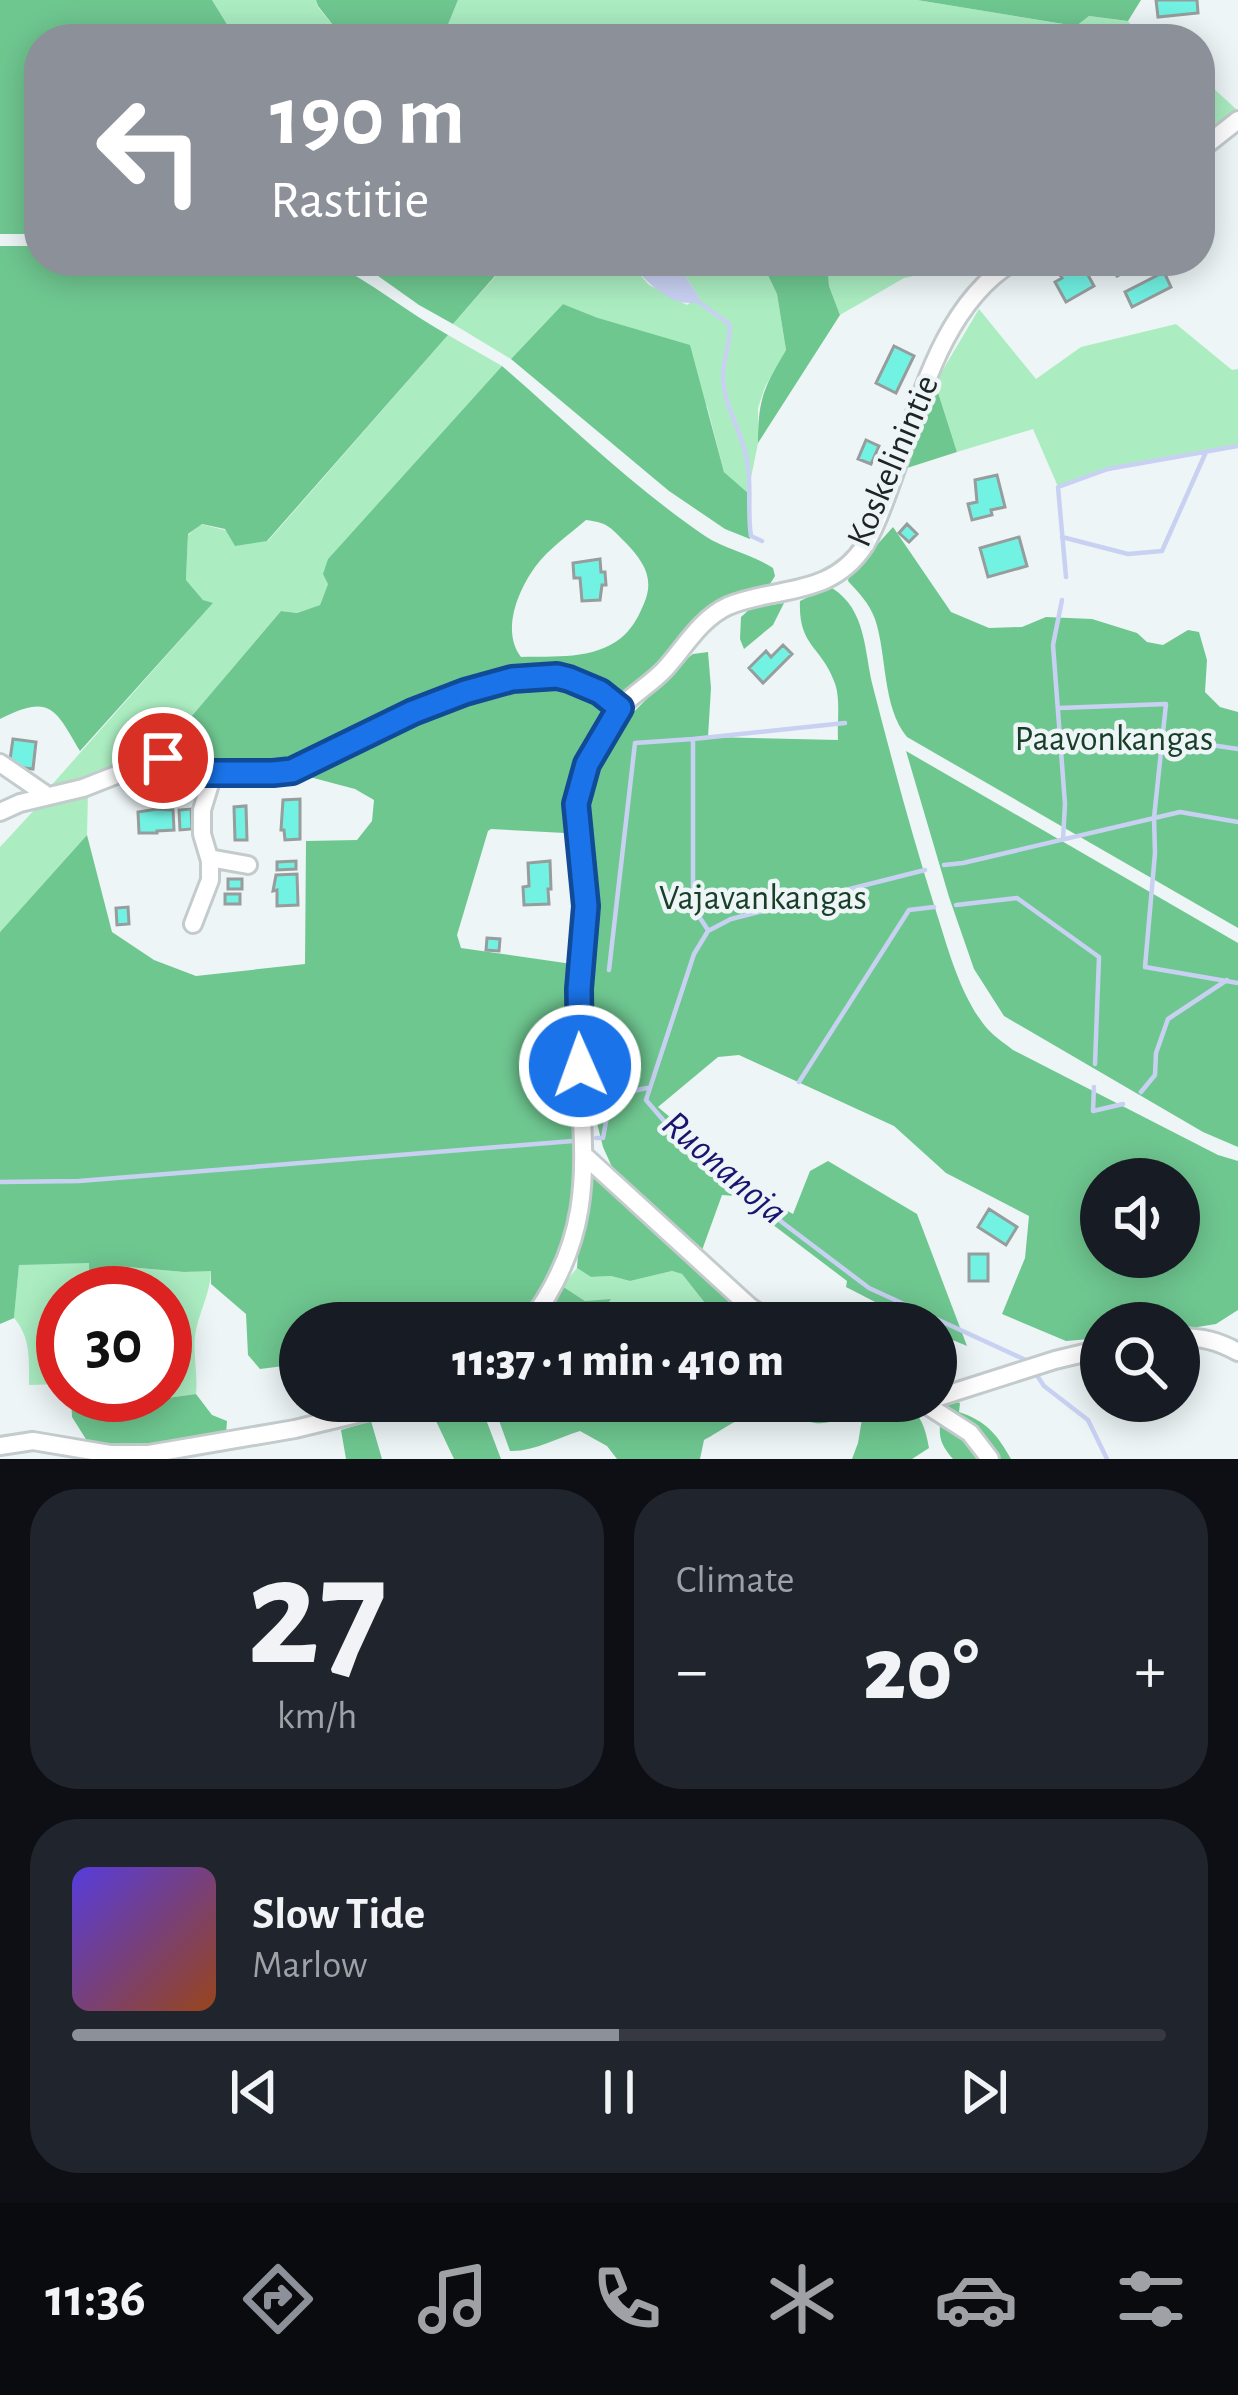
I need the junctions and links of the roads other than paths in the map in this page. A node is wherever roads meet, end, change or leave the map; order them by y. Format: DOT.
graph roads {
  1 [pos="994,276"];
  2 [pos="620,708"];
  3 [pos="0,763"];
  4 [pos="213,774"];
  5 [pos="48,796"];
  6 [pos="0,812"];
  7 [pos="209,857"];
  8 [pos="248,865"];
  9 [pos="193,924"];
  10 [pos="585,1156"];
  11 [pos="544,1302"];
  12 [pos="744,1302"];
  13 [pos="1200,1337"];
  14 [pos="1238,1352"];
  15 [pos="1080,1354"];
  16 [pos="957,1391"];
  17 [pos="324,1422"];
  18 [pos="954,1422"];
  19 [pos="0,1446"];
  20 [pos="990,1459"];
  1 -- 2 [label="street, Koskelinintie"];
  2 -- 4 [label="street"];
  2 -- 10 [label="street, Koskelinintie"];
  3 -- 5 [label="street"];
  4 -- 5 [label="street"];
  4 -- 7 [label="street"];
  5 -- 6 [label="street"];
  7 -- 8 [label="street"];
  7 -- 9 [label="street"];
  10 -- 11 [label="street, Koskelinintie"];
  10 -- 12 [label="street"];
  13 -- 14 [label="street"];
  15 -- 16 [label="street"];
  17 -- 19 [label="street"];
  18 -- 20 [label="street"];
}
